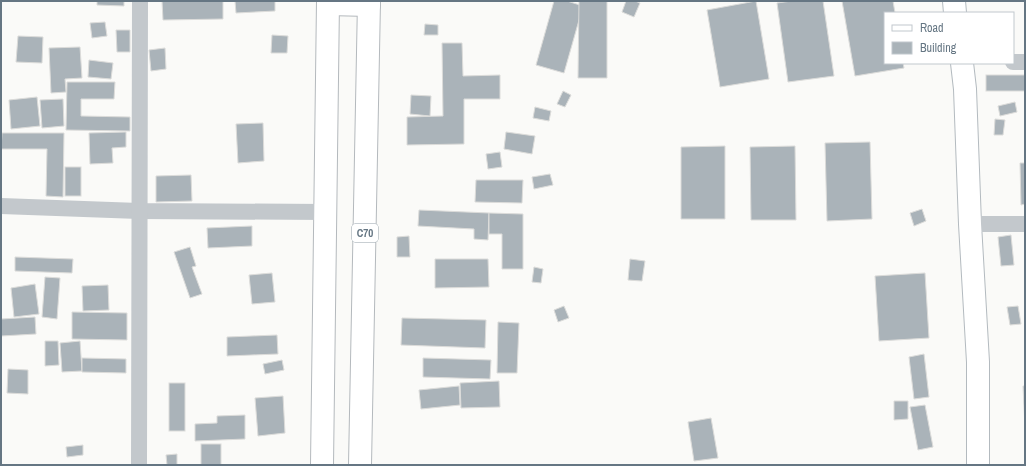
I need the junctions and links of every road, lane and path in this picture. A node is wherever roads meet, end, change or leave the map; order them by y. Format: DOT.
graph roads {
  1 [pos="140,1"];
  2 [pos="954,1"];
  3 [pos="328,2"];
  4 [pos="369,3"];
  5 [pos="955,12"];
  6 [pos="1014,62"];
  7 [pos="1025,62"];
  8 [pos="962,64"];
  9 [pos="1,206"];
  10 [pos="139,211"];
  11 [pos="326,212"];
  12 [pos="970,224"];
  13 [pos="1025,224"];
  14 [pos="139,465"];
  15 [pos="322,465"];
  16 [pos="360,465"];
  17 [pos="978,465"];
  1 -- 10 [label="street"];
  2 -- 5 [label="main road"];
  3 -- 4 [label="main road"];
  3 -- 11 [label="main road"];
  4 -- 16 [label="main road, C70"];
  6 -- 7 [label="street"];
  8 -- 12 [label="main road"];
  9 -- 10 [label="street"];
  10 -- 11 [label="street"];
  10 -- 14 [label="street"];
  11 -- 15 [label="main road"];
  12 -- 13 [label="street"];
  12 -- 17 [label="main road"];
}
